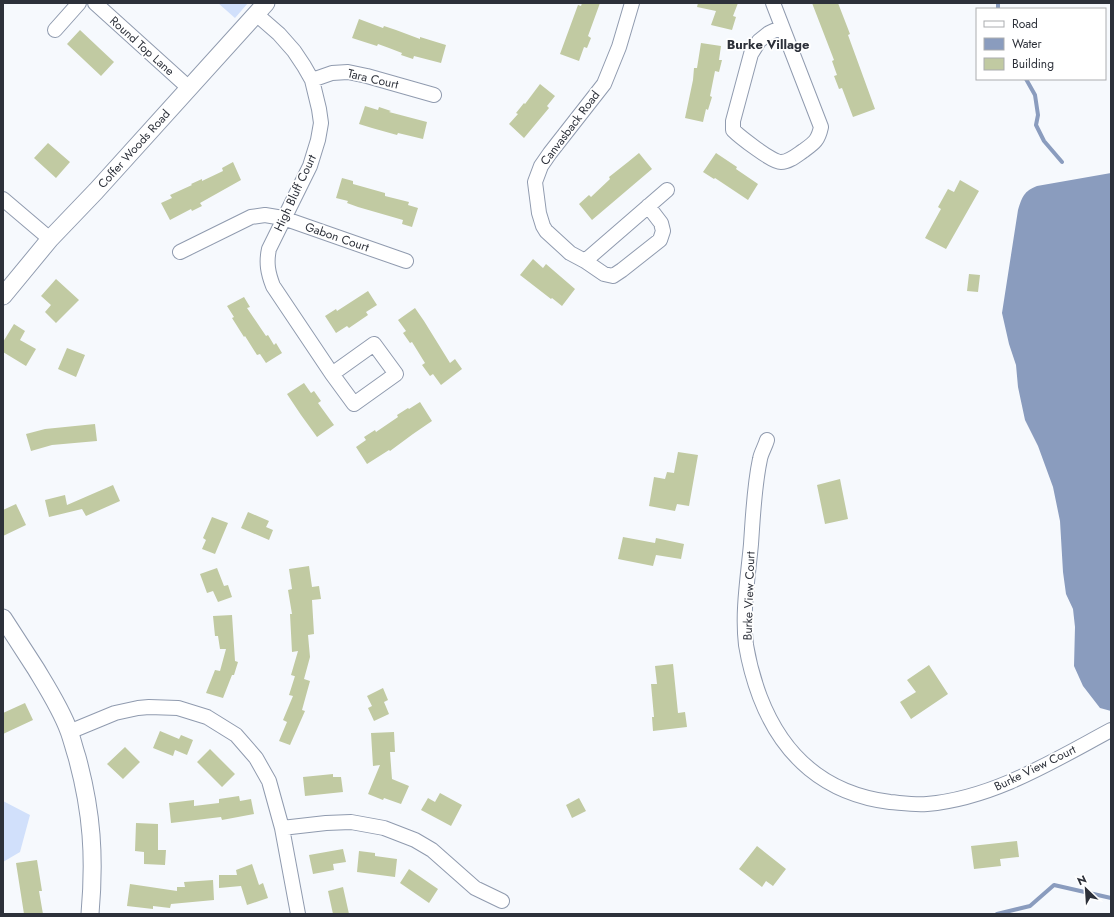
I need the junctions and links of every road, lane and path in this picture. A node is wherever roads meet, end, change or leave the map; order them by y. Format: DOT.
graph roads {
  1 [pos="79,3"];
  2 [pos="95,3"];
  3 [pos="632,3"];
  4 [pos="772,3"];
  5 [pos="261,9"];
  6 [pos="782,27"];
  7 [pos="55,30"];
  8 [pos="312,80"];
  9 [pos="189,88"];
  10 [pos="434,95"];
  11 [pos="667,190"];
  12 [pos="3,199"];
  13 [pos="648,206"];
  14 [pos="283,218"];
  15 [pos="50,239"];
  16 [pos="180,252"];
  17 [pos="406,261"];
  18 [pos="584,261"];
  19 [pos="3,296"];
  20 [pos="332,374"];
  21 [pos="767,440"];
  22 [pos="3,618"];
  23 [pos="1111,730"];
  24 [pos="69,732"];
  25 [pos="282,828"];
  26 [pos="502,901"];
  27 [pos="90,914"];
  28 [pos="298,914"];
  1 -- 7 [label="street"];
  2 -- 9 [label="street, Round Top Lane"];
  3 -- 18 [label="street, Canvasback Road"];
  4 -- 6 [label="street"];
  5 -- 8 [label="street, High Bluff Court"];
  5 -- 9 [label="street, Coffer Woods Road"];
  6 -- 6 [label="street"];
  8 -- 10 [label="street, Tara Court"];
  8 -- 14 [label="street, High Bluff Court"];
  9 -- 15 [label="street, Coffer Woods Road"];
  11 -- 13 [label="street"];
  12 -- 15 [label="street"];
  13 -- 18 [label="street"];
  13 -- 18 [label="street, Canvasback Road"];
  14 -- 16 [label="street, Gabon Court"];
  14 -- 17 [label="street, Gabon Court"];
  14 -- 20 [label="street, High Bluff Court"];
  15 -- 19 [label="street, Coffer Woods Road"];
  20 -- 20 [label="street, High Bluff Court"];
  21 -- 23 [label="street, Burke View Court"];
  22 -- 24 [label="street"];
  24 -- 25 [label="street"];
  24 -- 27 [label="street"];
  25 -- 26 [label="street"];
  25 -- 28 [label="street"];
}
